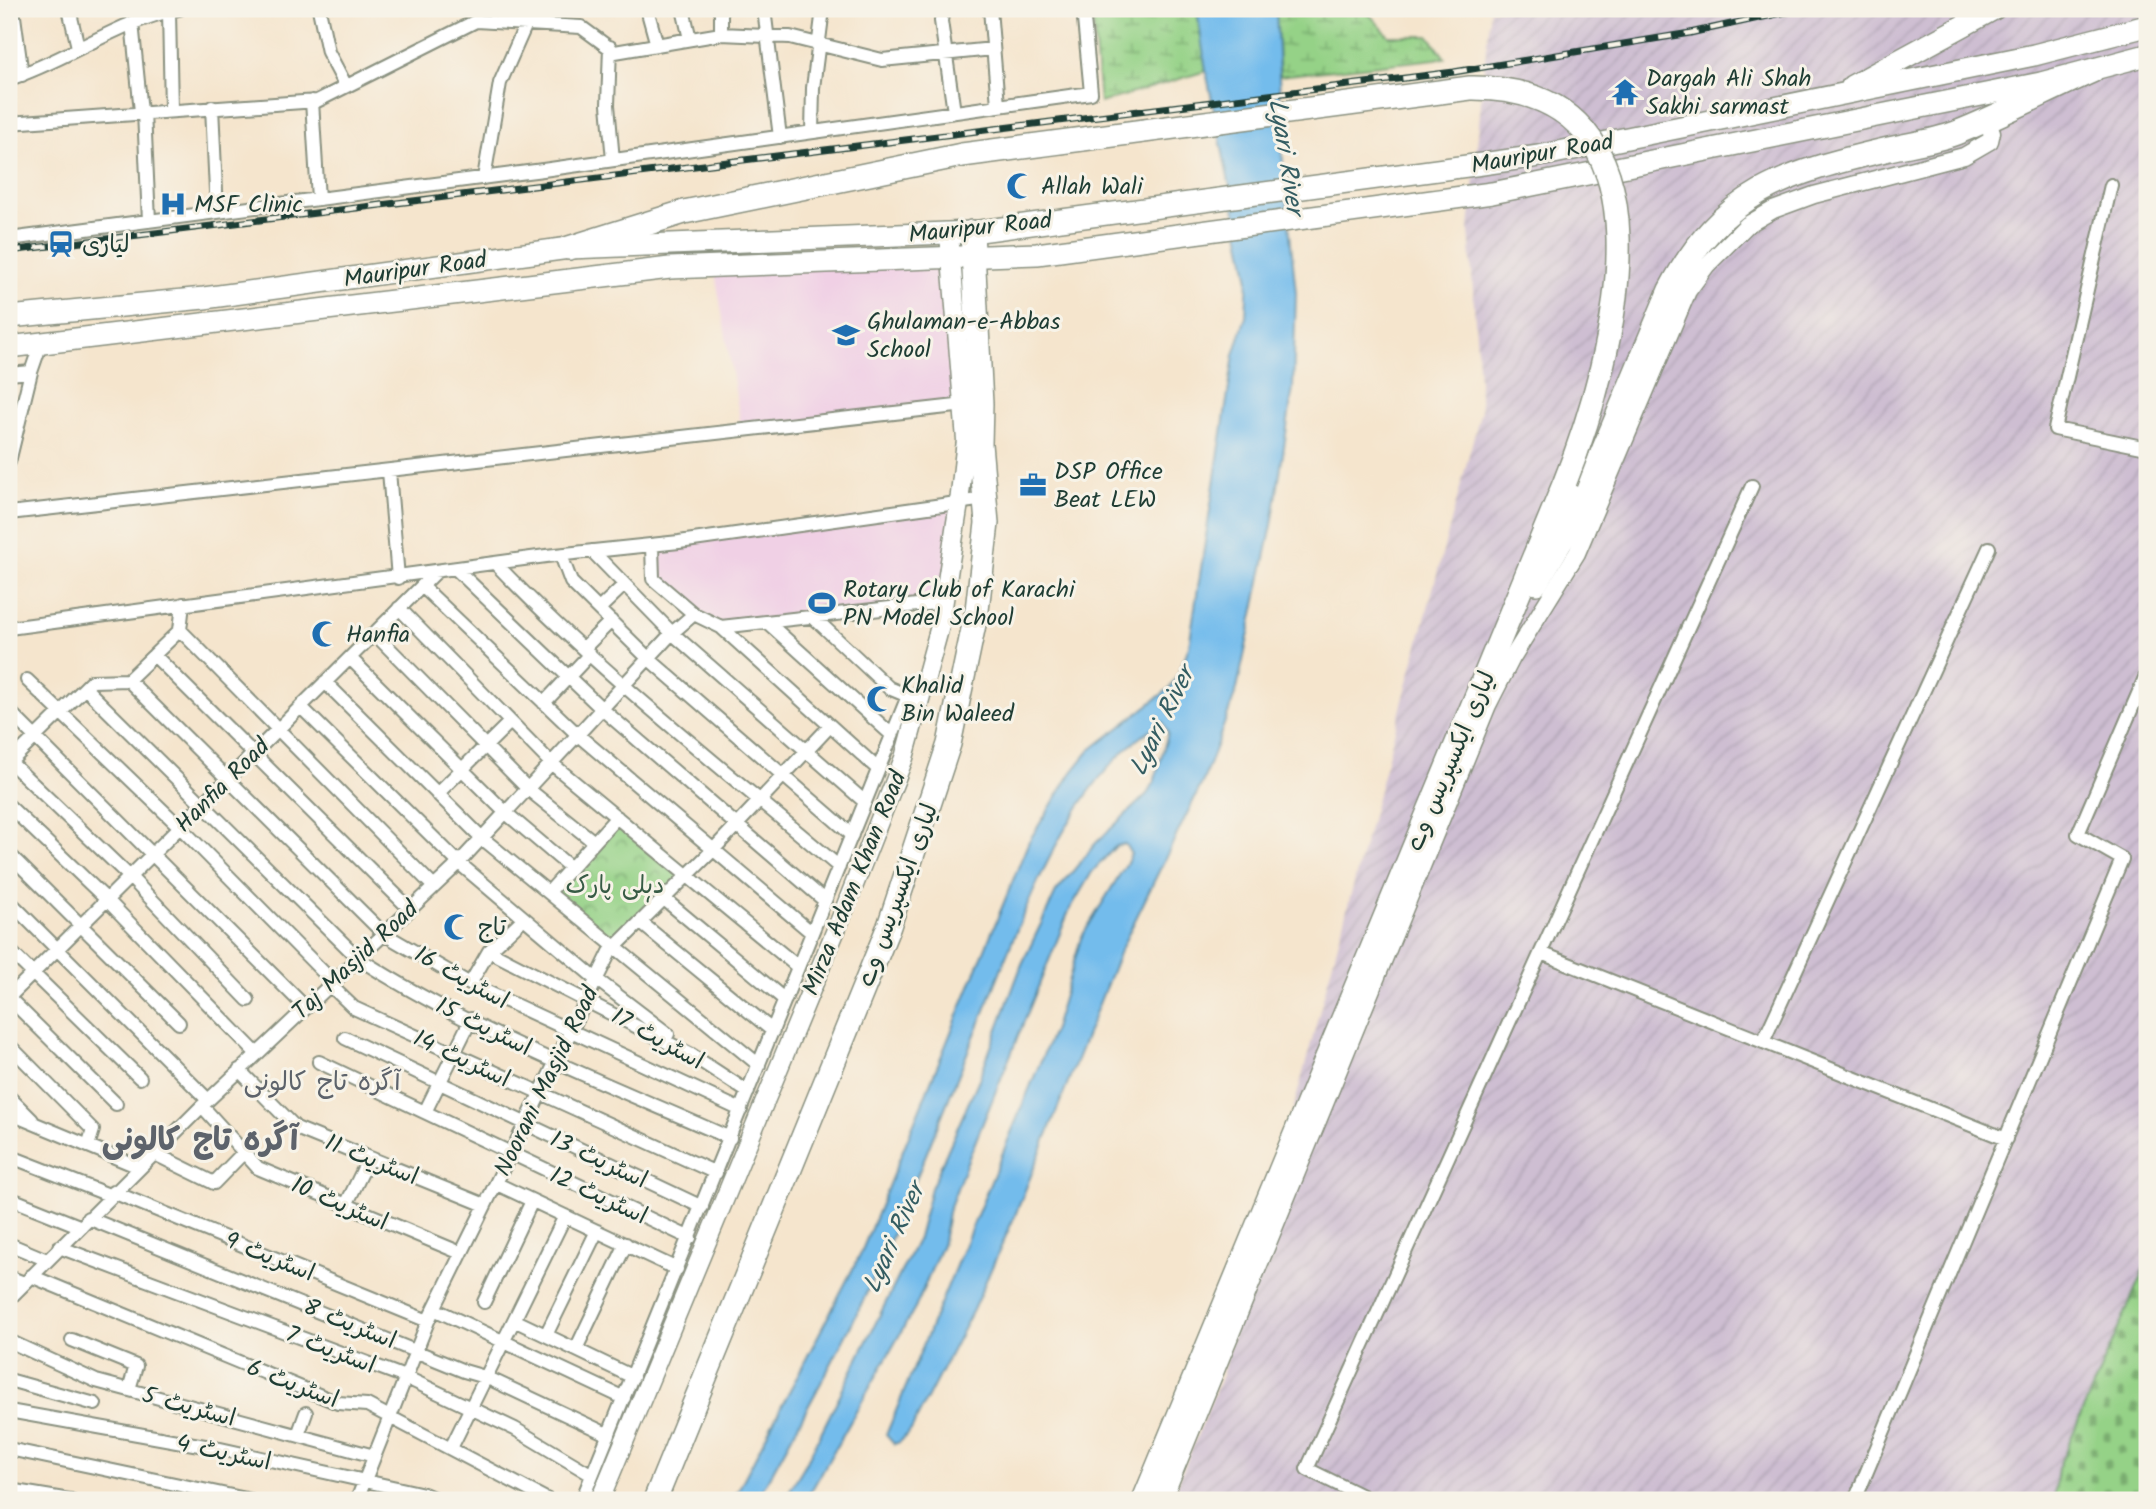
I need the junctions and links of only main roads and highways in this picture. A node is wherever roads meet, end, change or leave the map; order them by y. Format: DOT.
graph roads {
  1 [pos="1994,9"];
  2 [pos="2147,26"];
  3 [pos="2147,55"];
  4 [pos="2092,71"];
  5 [pos="1832,97"];
  6 [pos="972,232"];
  7 [pos="949,234"];
  8 [pos="569,248"];
  9 [pos="963,258"];
  10 [pos="9,317"];
  11 [pos="9,347"];
  12 [pos="1501,643"];
  13 [pos="600,1500"];
  14 [pos="655,1500"];
  15 [pos="1144,1500"];
  1 -- 5 [label="highway"];
  2 -- 5 [label="highway, Mauripur Road"];
  3 -- 4 [label="highway, Mauripur Road"];
  4 -- 9 [label="highway, Mauripur Road"];
  4 -- 12 [label="highway"];
  5 -- 6 [label="highway, Mauripur Road"];
  6 -- 7 [label="highway, Mauripur Road"];
  6 -- 9 [label="highway, لیاری ایکسپریس وے"];
  7 -- 8 [label="highway, Mauripur Road"];
  7 -- 9 [label="main road, Mirza Adam Khan Road"];
  8 -- 10 [label="highway, Mauripur Road"];
  8 -- 12 [label="highway, bridge"];
  9 -- 11 [label="highway, Mauripur Road"];
  9 -- 13 [label="main road, Mirza Adam Khan Road"];
  9 -- 14 [label="highway, لیاری ایکسپریس وے"];
  12 -- 15 [label="highway, لیاری ایکسپریس وے"];
}
